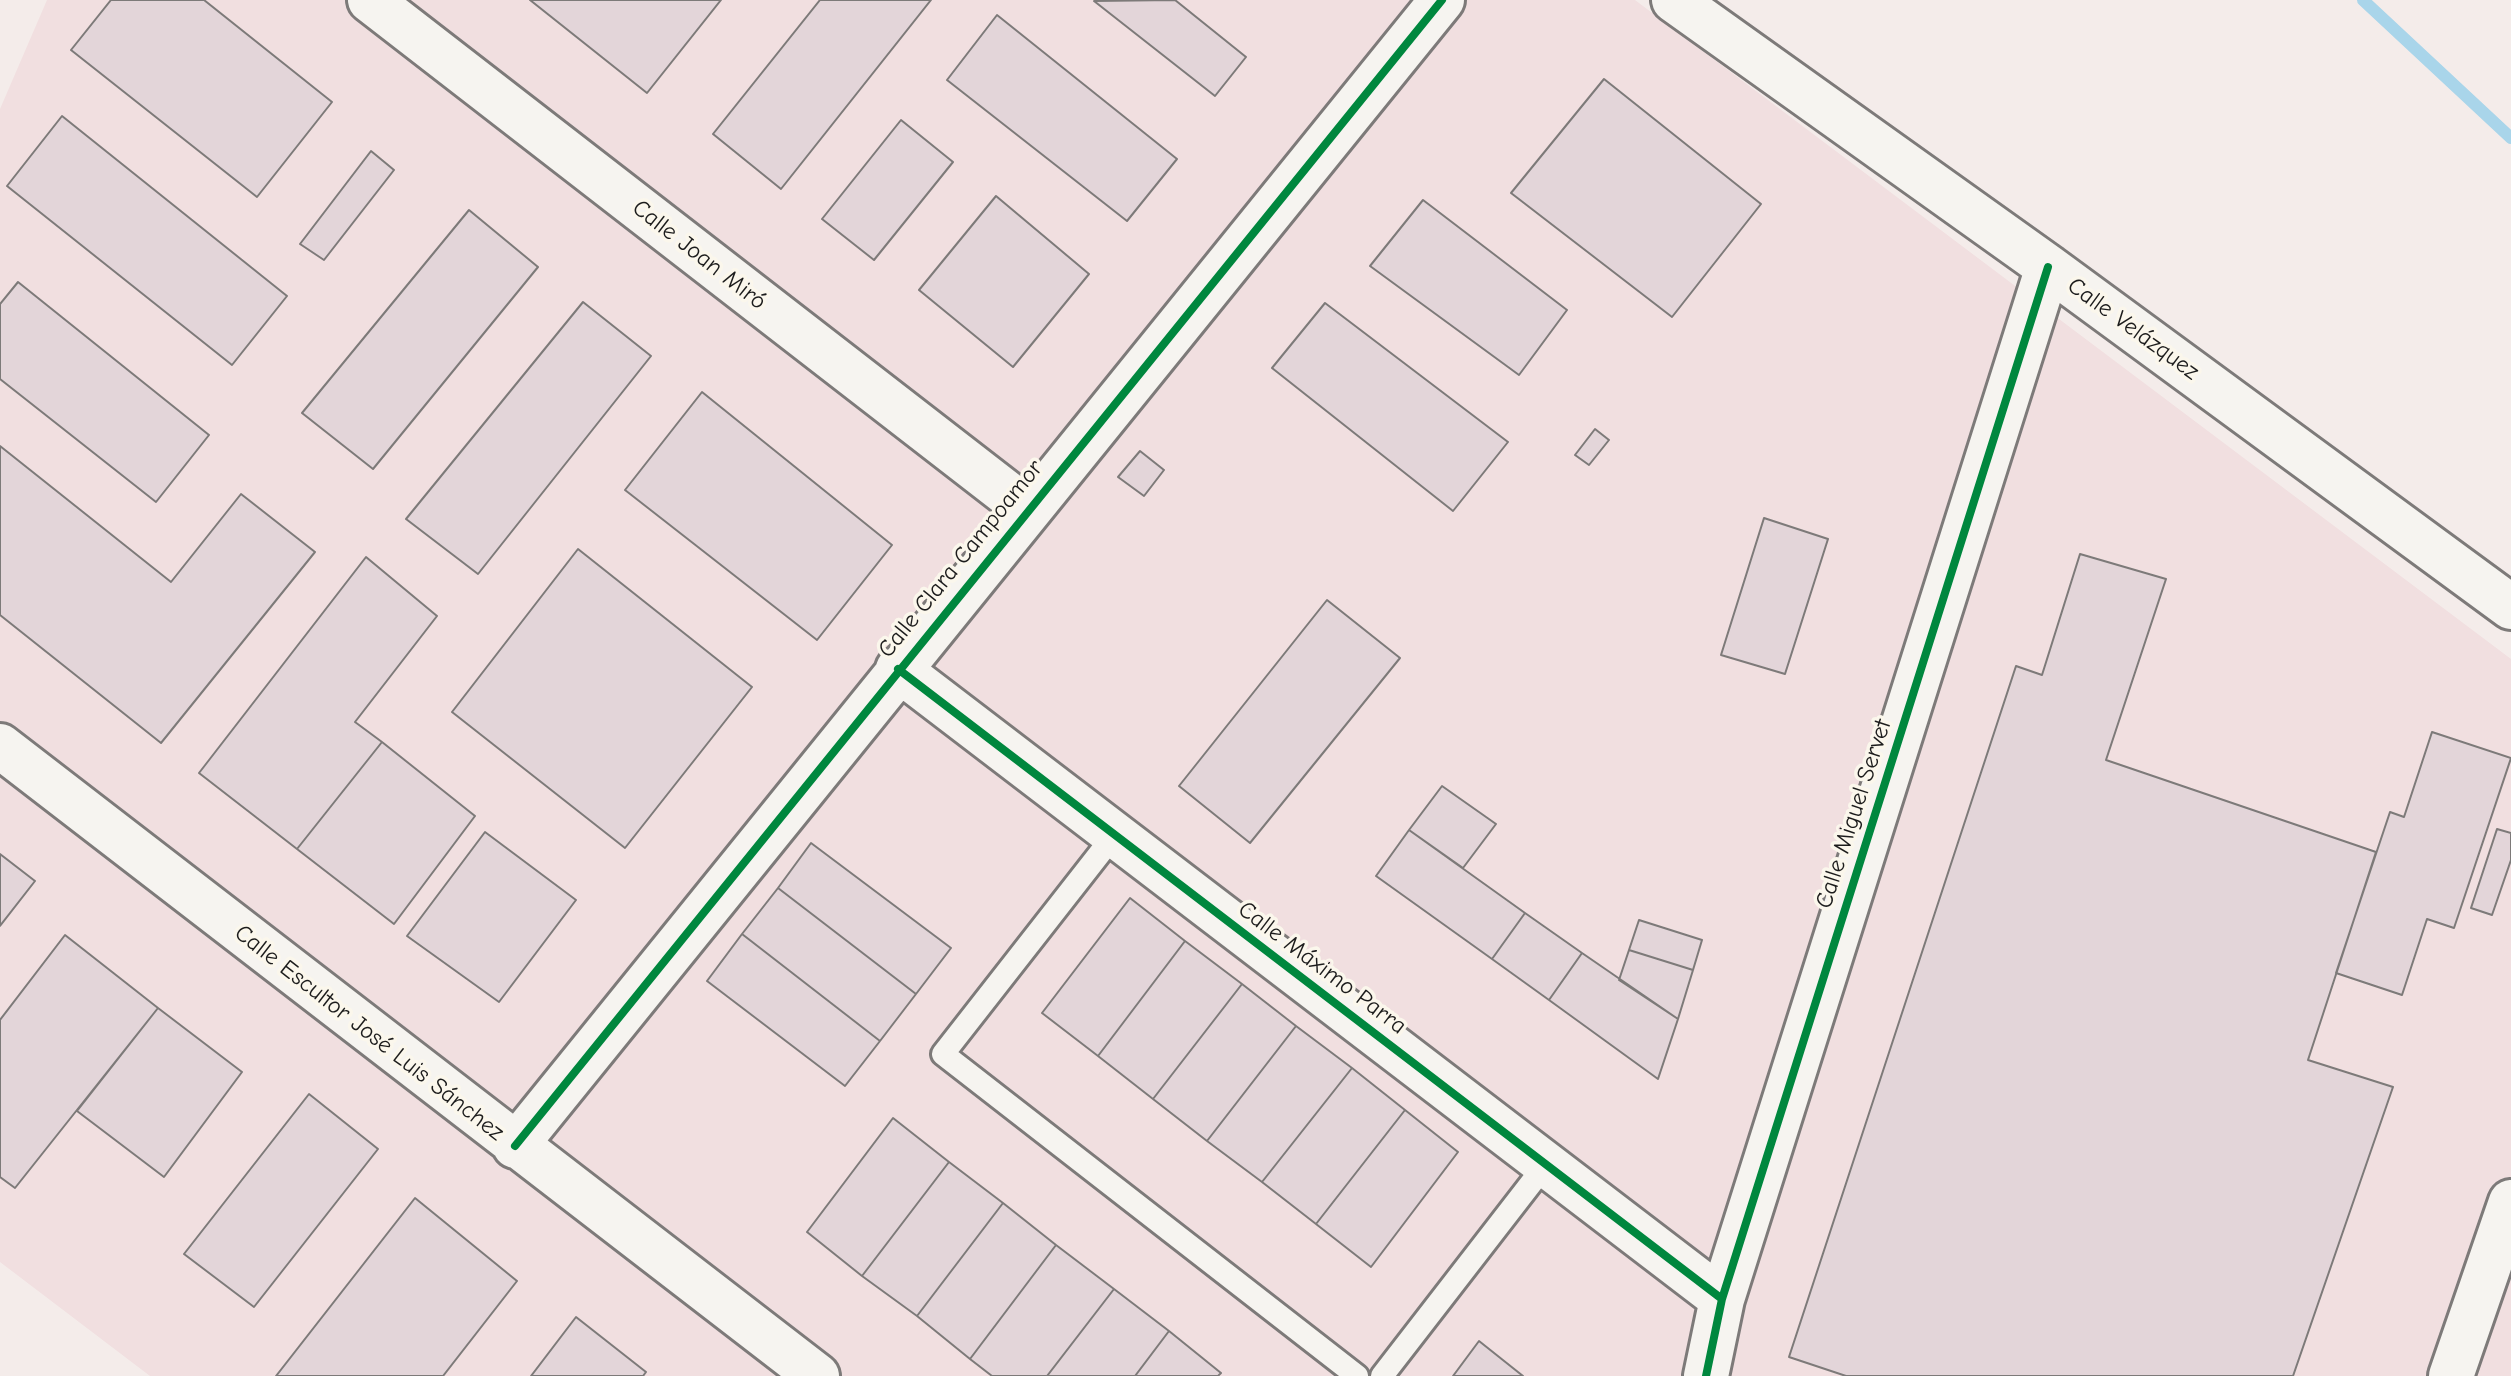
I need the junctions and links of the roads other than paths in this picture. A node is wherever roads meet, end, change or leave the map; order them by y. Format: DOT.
graph roads {
  1 [pos="370,0"];
  2 [pos="1442,0"];
  3 [pos="1674,0"];
  4 [pos="2048,267"];
  5 [pos="1027,509"];
  6 [pos="2511,607"];
  7 [pos="898,669"];
  8 [pos="0,746"];
  9 [pos="1115,834"];
  10 [pos="515,1146"];
  11 [pos="1546,1164"];
  12 [pos="2511,1202"];
  13 [pos="1722,1299"];
  14 [pos="817,1376"];
  15 [pos="1357,1376"];
  16 [pos="1382,1376"];
  17 [pos="1706,1376"];
  18 [pos="2451,1376"];
  1 -- 5 [label="street, Calle Joan Miró"];
  2 -- 5 [label="street, Calle Clara Campoamor"];
  3 -- 4 [label="street, Calle Velázquez"];
  4 -- 6 [label="street, Calle Velázquez"];
  4 -- 13 [label="street, Calle Miguel Servet"];
  5 -- 7 [label="street, Calle Clara Campoamor"];
  7 -- 9 [label="street, Calle Máximo Parra"];
  7 -- 10 [label="street, Calle Clara Campoamor"];
  8 -- 10 [label="street, Calle Escultor José Luis Sánchez"];
  9 -- 11 [label="street, Calle Máximo Parra"];
  9 -- 15 [label="lane"];
  10 -- 14 [label="street, Calle Escultor José Luis Sánchez"];
  11 -- 13 [label="street, Calle Máximo Parra"];
  11 -- 16 [label="lane"];
  12 -- 18 [label="street"];
  13 -- 17 [label="street, Calle Miguel Servet"];
}
